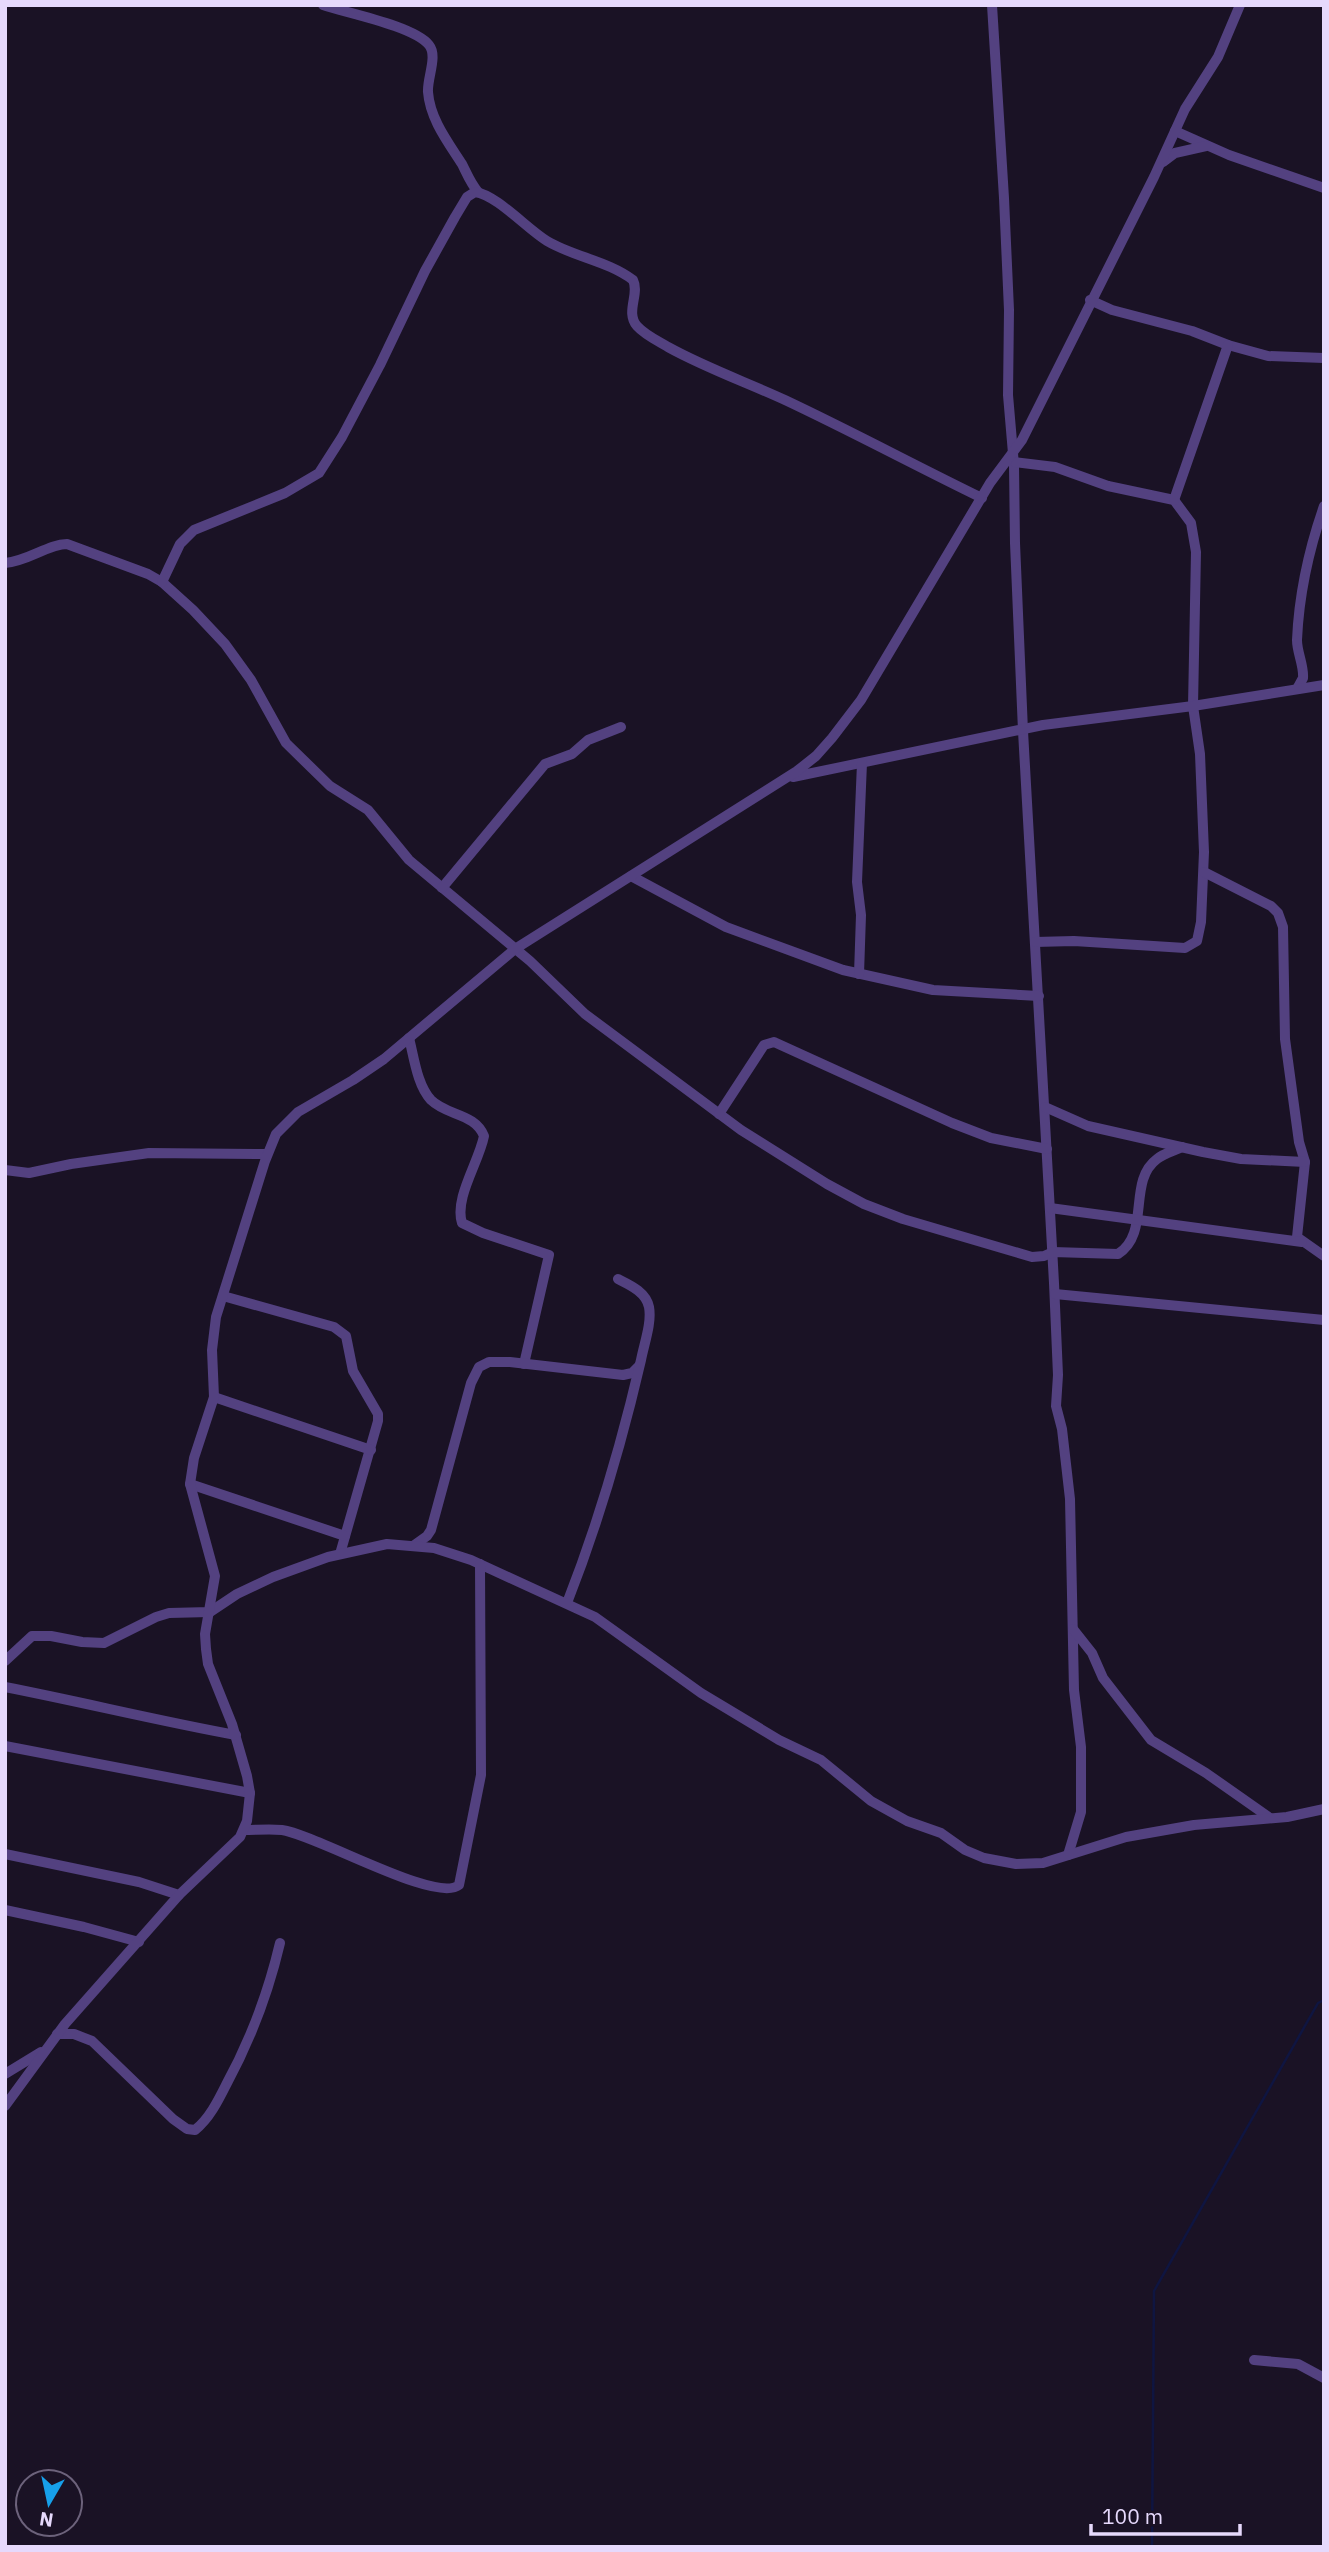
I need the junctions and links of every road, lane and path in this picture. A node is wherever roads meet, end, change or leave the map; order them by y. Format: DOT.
graph roads {
  1 [pos="323,5"];
  2 [pos="992,5"];
  3 [pos="1240,5"];
  4 [pos="1175,131"];
  5 [pos="1207,146"];
  6 [pos="1159,166"];
  7 [pos="1324,188"];
  8 [pos="478,192"];
  9 [pos="1090,300"];
  10 [pos="1228,345"];
  11 [pos="1324,358"];
  12 [pos="1014,457"];
  13 [pos="982,498"];
  14 [pos="1174,500"];
  15 [pos="1324,507"];
  16 [pos="5,564"];
  17 [pos="162,582"];
  18 [pos="1324,685"];
  19 [pos="1297,689"];
  20 [pos="1193,706"];
  21 [pos="621,727"];
  22 [pos="1023,731"];
  23 [pos="862,763"];
  24 [pos="783,780"];
  25 [pos="1203,872"];
  26 [pos="631,876"];
  27 [pos="442,888"];
  28 [pos="1035,942"];
  29 [pos="515,949"];
  30 [pos="859,974"];
  31 [pos="1039,996"];
  32 [pos="410,1038"];
  33 [pos="1045,1107"];
  34 [pos="719,1114"];
  35 [pos="1182,1147"];
  36 [pos="1047,1149"];
  37 [pos="268,1154"];
  38 [pos="1305,1162"];
  39 [pos="5,1170"];
  40 [pos="1050,1208"];
  41 [pos="1138,1220"];
  42 [pos="1302,1242"];
  43 [pos="1053,1252"];
  44 [pos="1324,1256"];
  45 [pos="618,1279"];
  46 [pos="1055,1294"];
  47 [pos="223,1296"];
  48 [pos="1324,1320"];
  49 [pos="524,1364"];
  50 [pos="639,1366"];
  51 [pos="214,1396"];
  52 [pos="371,1450"];
  53 [pos="190,1484"];
  54 [pos="345,1536"];
  55 [pos="413,1546"];
  56 [pos="340,1554"];
  57 [pos="480,1564"];
  58 [pos="567,1602"];
  59 [pos="209,1612"];
  60 [pos="1073,1629"];
  61 [pos="5,1661"];
  62 [pos="5,1686"];
  63 [pos="236,1735"];
  64 [pos="5,1746"];
  65 [pos="250,1793"];
  66 [pos="1324,1809"];
  67 [pos="1270,1818"];
  68 [pos="244,1830"];
  69 [pos="5,1854"];
  70 [pos="1068,1855"];
  71 [pos="179,1895"];
  72 [pos="5,1910"];
  73 [pos="139,1942"];
  74 [pos="280,1943"];
  75 [pos="57,2034"];
  76 [pos="44,2051"];
  77 [pos="5,2074"];
  78 [pos="5,2106"];
  79 [pos="1254,2360"];
  80 [pos="1324,2378"];
  1 -- 8 [label="street"];
  2 -- 12 [label="street"];
  3 -- 4 [label="street"];
  4 -- 5 [label="street"];
  4 -- 6 [label="street"];
  5 -- 6 [label="street"];
  5 -- 7 [label="street"];
  6 -- 9 [label="street"];
  8 -- 13 [label="street"];
  8 -- 17 [label="street"];
  9 -- 10 [label="street"];
  9 -- 12 [label="street"];
  10 -- 11 [label="street"];
  10 -- 14 [label="street"];
  12 -- 13 [label="street"];
  12 -- 14 [label="street"];
  12 -- 22 [label="street"];
  13 -- 24 [label="street"];
  14 -- 20 [label="street"];
  15 -- 19 [label="street"];
  16 -- 17 [label="street"];
  17 -- 27 [label="street"];
  18 -- 19 [label="street"];
  19 -- 20 [label="street"];
  20 -- 22 [label="street"];
  20 -- 25 [label="street"];
  21 -- 27 [label="street"];
  22 -- 23 [label="street"];
  22 -- 28 [label="street"];
  23 -- 24 [label="street"];
  23 -- 30 [label="street"];
  24 -- 26 [label="street"];
  25 -- 28 [label="street"];
  25 -- 38 [label="street"];
  26 -- 29 [label="street"];
  26 -- 30 [label="street"];
  27 -- 29 [label="street"];
  28 -- 31 [label="street"];
  29 -- 32 [label="street"];
  29 -- 34 [label="street"];
  30 -- 31 [label="street"];
  31 -- 33 [label="street"];
  32 -- 37 [label="street"];
  32 -- 49 [label="street"];
  33 -- 35 [label="street"];
  33 -- 36 [label="street"];
  34 -- 36 [label="street"];
  34 -- 43 [label="street"];
  35 -- 38 [label="street"];
  35 -- 41 [label="street"];
  36 -- 40 [label="street"];
  37 -- 39 [label="street"];
  37 -- 47 [label="street"];
  38 -- 42 [label="street"];
  40 -- 41 [label="street"];
  40 -- 43 [label="street"];
  41 -- 42 [label="street"];
  41 -- 43 [label="street"];
  42 -- 44 [label="street"];
  43 -- 46 [label="street"];
  45 -- 50 [label="street"];
  46 -- 48 [label="street"];
  46 -- 60 [label="street"];
  47 -- 51 [label="street"];
  47 -- 52 [label="street"];
  49 -- 50 [label="street"];
  49 -- 55 [label="street"];
  50 -- 58 [label="street"];
  51 -- 52 [label="street"];
  51 -- 53 [label="street"];
  52 -- 54 [label="street"];
  53 -- 54 [label="street"];
  53 -- 59 [label="street"];
  54 -- 56 [label="street"];
  55 -- 56 [label="street"];
  55 -- 57 [label="street"];
  56 -- 59 [label="street"];
  57 -- 58 [label="street"];
  57 -- 68 [label="street"];
  58 -- 70 [label="street"];
  59 -- 61 [label="street"];
  59 -- 63 [label="street"];
  60 -- 67 [label="street"];
  60 -- 70 [label="street"];
  62 -- 63 [label="street"];
  63 -- 65 [label="street"];
  64 -- 65 [label="street"];
  65 -- 68 [label="street"];
  66 -- 67 [label="street"];
  67 -- 70 [label="street"];
  68 -- 71 [label="street"];
  69 -- 71 [label="street"];
  71 -- 73 [label="street"];
  72 -- 73 [label="street"];
  73 -- 75 [label="street"];
  74 -- 75 [label="street"];
  75 -- 76 [label="street"];
  76 -- 77 [label="street"];
  76 -- 78 [label="street"];
  79 -- 80 [label="street"];
}
